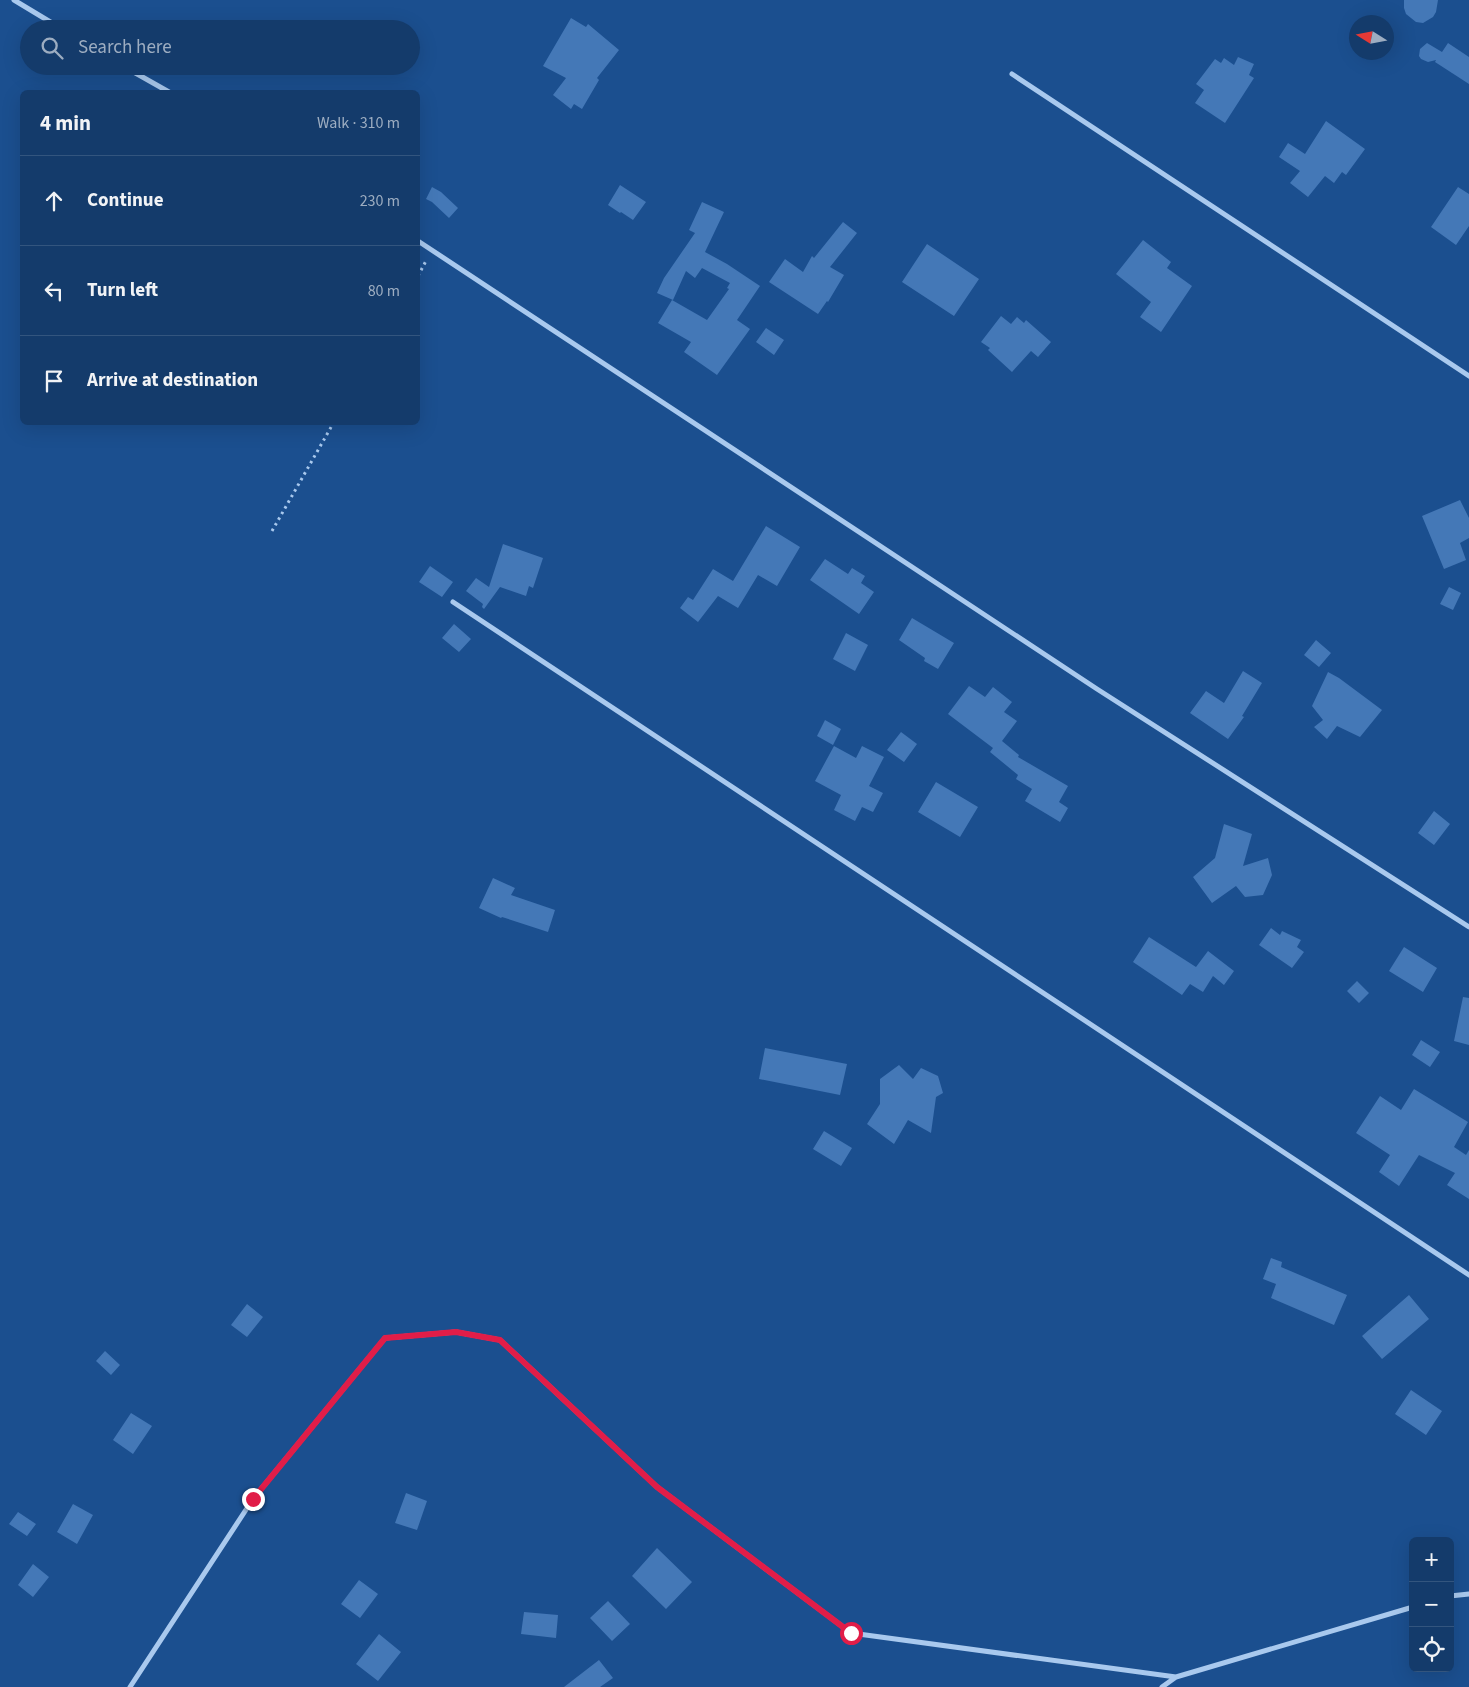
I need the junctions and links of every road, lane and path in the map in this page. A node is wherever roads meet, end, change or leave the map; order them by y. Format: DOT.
graph roads {
  1 [pos="14,0"];
  2 [pos="47,20"];
  3 [pos="1012,74"];
  4 [pos="139,75"];
  5 [pos="165,90"];
  6 [pos="420,242"];
  7 [pos="432,250"];
  8 [pos="420,272"];
  9 [pos="1469,376"];
  10 [pos="332,425"];
  11 [pos="272,530"];
  12 [pos="453,602"];
  13 [pos="1469,927"];
  14 [pos="1469,1275"];
  15 [pos="1469,1594"];
  16 [pos="1454,1596"];
  17 [pos="1409,1607"];
  18 [pos="1176,1677"];
  19 [pos="130,1687"];
  20 [pos="1162,1687"];
  1 -- 2 [label="street"];
  3 -- 9 [label="street"];
  4 -- 5 [label="street"];
  6 -- 7 [label="street"];
  7 -- 8 [label="path"];
  7 -- 13 [label="street"];
  10 -- 11 [label="path"];
  12 -- 14 [label="street"];
  15 -- 16 [label="street"];
  17 -- 18 [label="street"];
  18 -- 19 [label="street"];
  18 -- 20 [label="street"];
}
